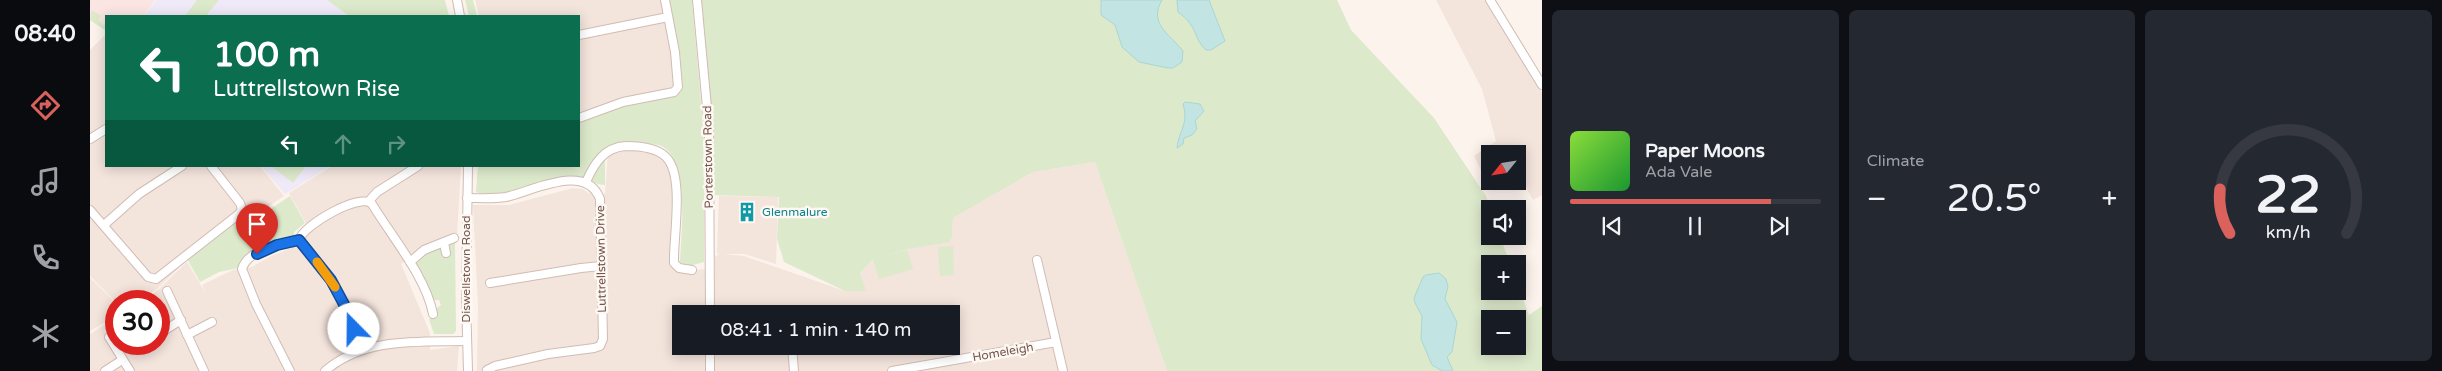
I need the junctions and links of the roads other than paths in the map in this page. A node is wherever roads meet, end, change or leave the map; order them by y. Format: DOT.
graph roads {
  1 [pos="457,0"];
  2 [pos="665,0"];
  3 [pos="697,0"];
  4 [pos="1490,0"];
  5 [pos="460,15"];
  6 [pos="668,17"];
  7 [pos="580,35"];
  8 [pos="1542,85"];
  9 [pos="580,118"];
  10 [pos="105,130"];
  11 [pos="90,139"];
  12 [pos="180,167"];
  13 [pos="212,167"];
  14 [pos="416,167"];
  15 [pos="468,167"];
  16 [pos="586,182"];
  17 [pos="467,198"];
  18 [pos="370,201"];
  19 [pos="90,210"];
  20 [pos="104,225"];
  21 [pos="454,238"];
  22 [pos="299,240"];
  23 [pos="444,243"];
  24 [pos="446,253"];
  25 [pos="1037,260"];
  26 [pos="410,262"];
  27 [pos="601,266"];
  28 [pos="692,270"];
  29 [pos="490,283"];
  30 [pos="170,297"];
  31 [pos="710,305"];
  32 [pos="434,308"];
  33 [pos="181,320"];
  34 [pos="212,322"];
  35 [pos="170,327"];
  36 [pos="187,335"];
  37 [pos="467,341"];
  38 [pos="1056,342"];
  39 [pos="361,350"];
  40 [pos="119,355"];
  41 [pos="710,355"];
  42 [pos="793,355"];
  43 [pos="122,360"];
  44 [pos="487,370"];
  45 [pos="106,371"];
  46 [pos="130,371"];
  47 [pos="204,371"];
  48 [pos="290,371"];
  49 [pos="325,371"];
  50 [pos="468,371"];
  51 [pos="710,371"];
  52 [pos="794,371"];
  53 [pos="892,371"];
  54 [pos="1063,371"];
  1 -- 5 [label="street"];
  2 -- 6 [label="street"];
  3 -- 31 [label="street, Porterstown Road"];
  4 -- 8 [label="street"];
  6 -- 7 [label="street"];
  6 -- 9 [label="street"];
  10 -- 11 [label="street"];
  12 -- 20 [label="street"];
  13 -- 20 [label="street"];
  14 -- 18 [label="street"];
  15 -- 17 [label="street, Diswellstown Road"];
  16 -- 17 [label="street"];
  16 -- 27 [label="street, Luttrellstown Drive"];
  16 -- 28 [label="street"];
  17 -- 37 [label="street, Diswellstown Road"];
  18 -- 22 [label="street"];
  18 -- 26 [label="street"];
  19 -- 20 [label="street"];
  21 -- 23 [label="street"];
  22 -- 39 [label="street"];
  22 -- 48 [label="street"];
  23 -- 24 [label="street"];
  23 -- 26 [label="street"];
  25 -- 38 [label="street"];
  26 -- 32 [label="street"];
  27 -- 29 [label="street"];
  27 -- 44 [label="street, Luttrellstown Drive"];
  30 -- 33 [label="street"];
  33 -- 35 [label="street"];
  33 -- 36 [label="street"];
  34 -- 36 [label="street"];
  36 -- 47 [label="street"];
  37 -- 39 [label="street"];
  37 -- 50 [label="street, Diswellstown Road"];
  38 -- 53 [label="street, Homeleigh"];
  38 -- 54 [label="street"];
  39 -- 49 [label="street"];
  40 -- 43 [label="street"];
  41 -- 51 [label="street"];
  42 -- 52 [label="street"];
  43 -- 45 [label="street"];
  43 -- 46 [label="street"];
}
